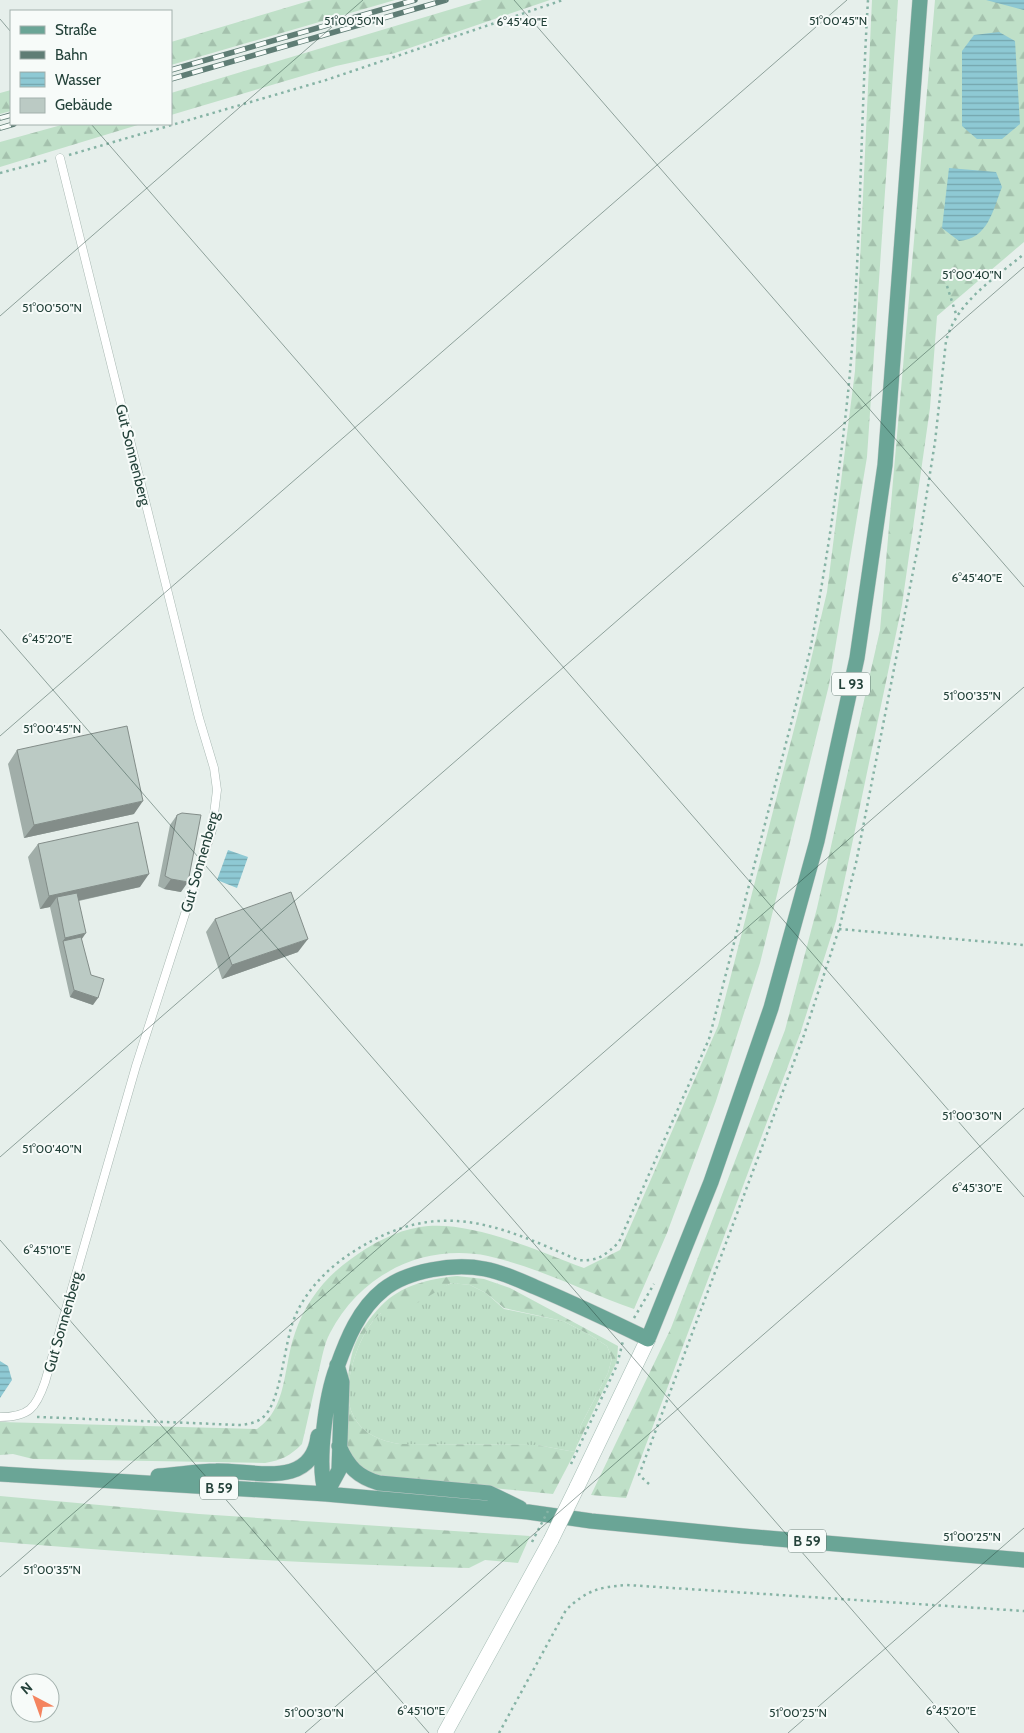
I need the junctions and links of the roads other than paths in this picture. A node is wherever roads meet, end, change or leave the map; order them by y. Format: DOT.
graph roads {
  1 [pos="920,0"];
  2 [pos="60,158"];
  3 [pos="648,1340"];
  4 [pos="337,1365"];
  5 [pos="331,1382"];
  6 [pos="0,1416"];
  7 [pos="339,1446"];
  8 [pos="0,1474"];
  9 [pos="112,1481"];
  10 [pos="326,1494"];
  11 [pos="528,1512"];
  12 [pos="1024,1560"];
  13 [pos="445,1733"];
  1 -- 3 [label="main road, L 93"];
  2 -- 6 [label="lane, Gut Sonnenberg"];
  3 -- 4 [label="main road"];
  3 -- 13 [label="main road, L 93, bridge"];
  4 -- 5 [label="main road"];
  4 -- 7 [label="main road"];
  5 -- 9 [label="main road"];
  5 -- 10 [label="main road"];
  7 -- 10 [label="main road"];
  7 -- 11 [label="main road"];
  8 -- 9 [label="main road, B 59"];
  9 -- 10 [label="main road, B 59"];
  10 -- 11 [label="main road, B 59"];
  11 -- 12 [label="main road, B 59"];
}
